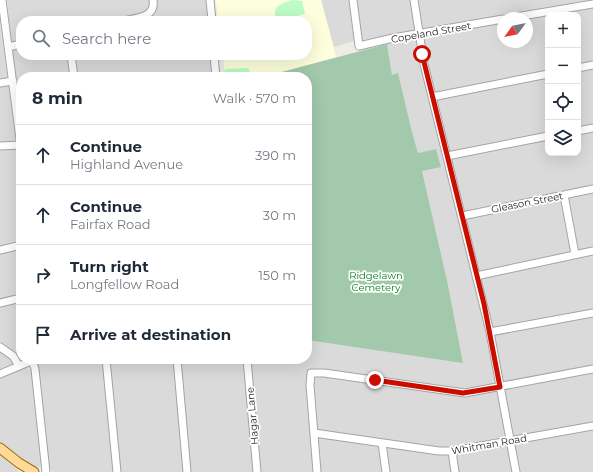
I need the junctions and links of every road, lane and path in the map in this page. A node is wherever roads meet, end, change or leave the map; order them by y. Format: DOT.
graph roads {
  1 [pos="2,0"];
  2 [pos="154,0"];
  3 [pos="210,0"];
  4 [pos="353,0"];
  5 [pos="414,0"];
  6 [pos="593,4"];
  7 [pos="533,14"];
  8 [pos="142,16"];
  9 [pos="212,16"];
  10 [pos="497,20"];
  11 [pos="419,34"];
  12 [pos="16,45"];
  13 [pos="8,47"];
  14 [pos="72,60"];
  15 [pos="214,60"];
  16 [pos="593,66"];
  17 [pos="581,68"];
  18 [pos="73,72"];
  19 [pos="216,72"];
  20 [pos="545,75"];
  21 [pos="12,81"];
  22 [pos="0,83"];
  23 [pos="432,97"];
  24 [pos="16,110"];
  25 [pos="593,128"];
  26 [pos="581,130"];
  27 [pos="545,137"];
  28 [pos="0,146"];
  29 [pos="16,146"];
  30 [pos="447,156"];
  31 [pos="593,189"];
  32 [pos="564,195"];
  33 [pos="462,216"];
  34 [pos="16,246"];
  35 [pos="0,250"];
  36 [pos="593,251"];
  37 [pos="575,254"];
  38 [pos="476,276"];
  39 [pos="16,299"];
  40 [pos="0,303"];
  41 [pos="593,313"];
  42 [pos="490,332"];
  43 [pos="0,347"];
  44 [pos="16,361"];
  45 [pos="24,364"];
  46 [pos="34,364"];
  47 [pos="106,364"];
  48 [pos="177,364"];
  49 [pos="247,364"];
  50 [pos="19,366"];
  51 [pos="593,369"];
  52 [pos="0,374"];
  53 [pos="500,387"];
  54 [pos="593,426"];
  55 [pos="314,433"];
  56 [pos="510,441"];
  57 [pos="382,443"];
  58 [pos="0,448"];
  59 [pos="452,451"];
  60 [pos="27,469"];
  61 [pos="34,472"];
  62 [pos="46,472"];
  63 [pos="117,472"];
  64 [pos="187,472"];
  65 [pos="258,472"];
  66 [pos="317,472"];
  67 [pos="386,472"];
  68 [pos="455,472"];
  69 [pos="516,472"];
  1 -- 13 [label="street"];
  2 -- 8 [label="street"];
  3 -- 9 [label="street"];
  4 -- 11 [label="street, Copeland Street"];
  5 -- 11 [label="street"];
  6 -- 7 [label="street"];
  10 -- 11 [label="street, Copeland Street"];
  11 -- 23 [label="street"];
  12 -- 13 [label="street"];
  13 -- 21 [label="street"];
  14 -- 18 [label="street"];
  15 -- 19 [label="street"];
  16 -- 17 [label="street"];
  20 -- 23 [label="street"];
  21 -- 22 [label="street"];
  21 -- 24 [label="street"];
  23 -- 30 [label="street"];
  25 -- 26 [label="street"];
  27 -- 30 [label="street"];
  28 -- 29 [label="street"];
  30 -- 33 [label="street"];
  31 -- 32 [label="street, Gleason Street"];
  32 -- 33 [label="street, Gleason Street"];
  32 -- 37 [label="street"];
  33 -- 38 [label="street"];
  34 -- 35 [label="street"];
  36 -- 37 [label="street"];
  37 -- 38 [label="street"];
  38 -- 42 [label="street"];
  39 -- 40 [label="street"];
  41 -- 42 [label="street"];
  42 -- 53 [label="street"];
  43 -- 44 [label="street"];
  45 -- 50 [label="street"];
  46 -- 62 [label="street"];
  47 -- 63 [label="street"];
  48 -- 64 [label="street"];
  49 -- 65 [label="street, Hagar Lane"];
  50 -- 52 [label="street"];
  51 -- 53 [label="street"];
  53 -- 55 [label="street"];
  53 -- 56 [label="street"];
  54 -- 56 [label="street, Whitman Road"];
  55 -- 57 [label="street, Whitman Road"];
  55 -- 66 [label="street"];
  56 -- 59 [label="street, Whitman Road"];
  56 -- 69 [label="street"];
  57 -- 59 [label="street, Whitman Road"];
  57 -- 67 [label="street"];
  58 -- 60 [label="main road"];
  59 -- 68 [label="street"];
  60 -- 61 [label="main road"];
}
